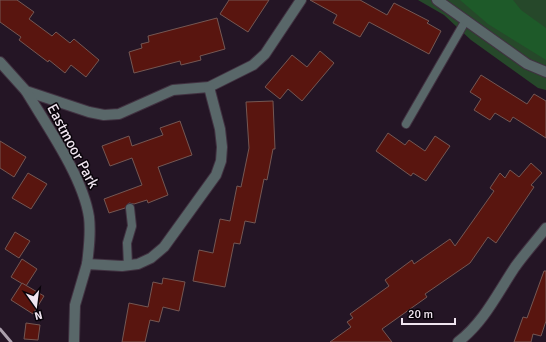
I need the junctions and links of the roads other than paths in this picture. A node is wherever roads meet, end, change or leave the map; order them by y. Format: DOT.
graph roads {
  1 [pos="301,0"];
  2 [pos="437,0"];
  3 [pos="466,20"];
  4 [pos="0,62"];
  5 [pos="546,72"];
  6 [pos="209,87"];
  7 [pos="26,91"];
  8 [pos="406,124"];
  9 [pos="130,208"];
  10 [pos="546,228"];
  11 [pos="87,264"];
  12 [pos="128,265"];
  13 [pos="74,342"];
  14 [pos="458,342"];
  1 -- 6 [label="street, Eastmoor Park"];
  2 -- 3 [label="street"];
  3 -- 5 [label="street"];
  3 -- 8 [label="lane"];
  4 -- 7 [label="street, Eastmoor Park"];
  6 -- 7 [label="street, Eastmoor Park"];
  6 -- 12 [label="street"];
  7 -- 11 [label="street, Eastmoor Park"];
  9 -- 12 [label="lane"];
  10 -- 14 [label="street"];
  11 -- 12 [label="street"];
  11 -- 13 [label="street, Eastmoor Park"];
}
